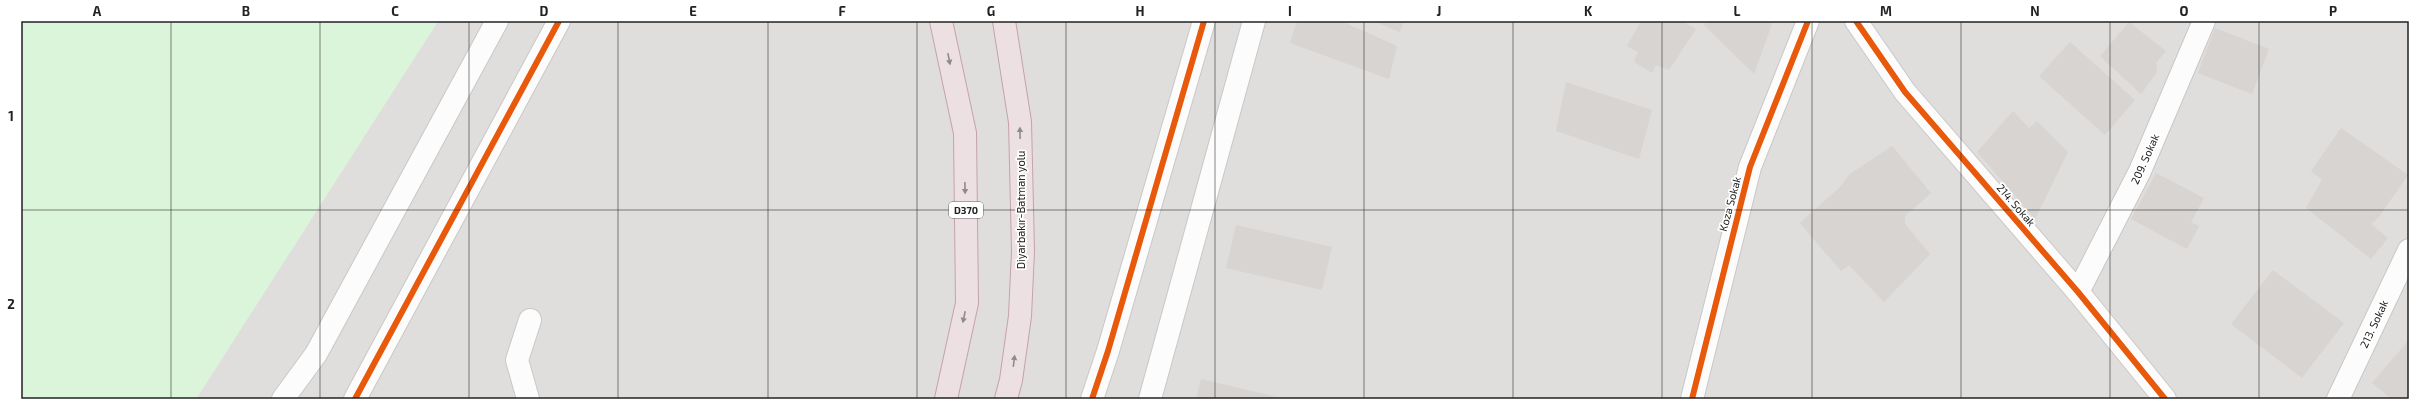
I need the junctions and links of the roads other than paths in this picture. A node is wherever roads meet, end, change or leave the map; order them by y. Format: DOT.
graph roads {
  1 [pos="497,21"];
  2 [pos="559,21"];
  3 [pos="941,21"];
  4 [pos="1004,21"];
  5 [pos="1204,21"];
  6 [pos="1254,21"];
  7 [pos="1808,21"];
  8 [pos="2204,21"];
  9 [pos="1862,24"];
  10 [pos="2409,250"];
  11 [pos="2078,292"];
  12 [pos="530,320"];
  13 [pos="283,399"];
  14 [pos="355,399"];
  15 [pos="528,399"];
  16 [pos="946,399"];
  17 [pos="1006,399"];
  18 [pos="1092,399"];
  19 [pos="1150,399"];
  20 [pos="1692,399"];
  21 [pos="2165,399"];
  22 [pos="2338,399"];
  1 -- 13 [label="street"];
  2 -- 14 [label="street"];
  3 -- 16 [label="highway, D370, one-way"];
  17 -- 4 [label="highway, Diyarbakır-Batman yolu, one-way"];
  5 -- 18 [label="street"];
  6 -- 19 [label="street"];
  7 -- 20 [label="street, Koza Sokak"];
  8 -- 11 [label="street, 209. Sokak"];
  9 -- 11 [label="street, 214. Sokak"];
  10 -- 22 [label="street, 213. Sokak"];
  11 -- 21 [label="street, 214. Sokak"];
  12 -- 15 [label="street"];
}
